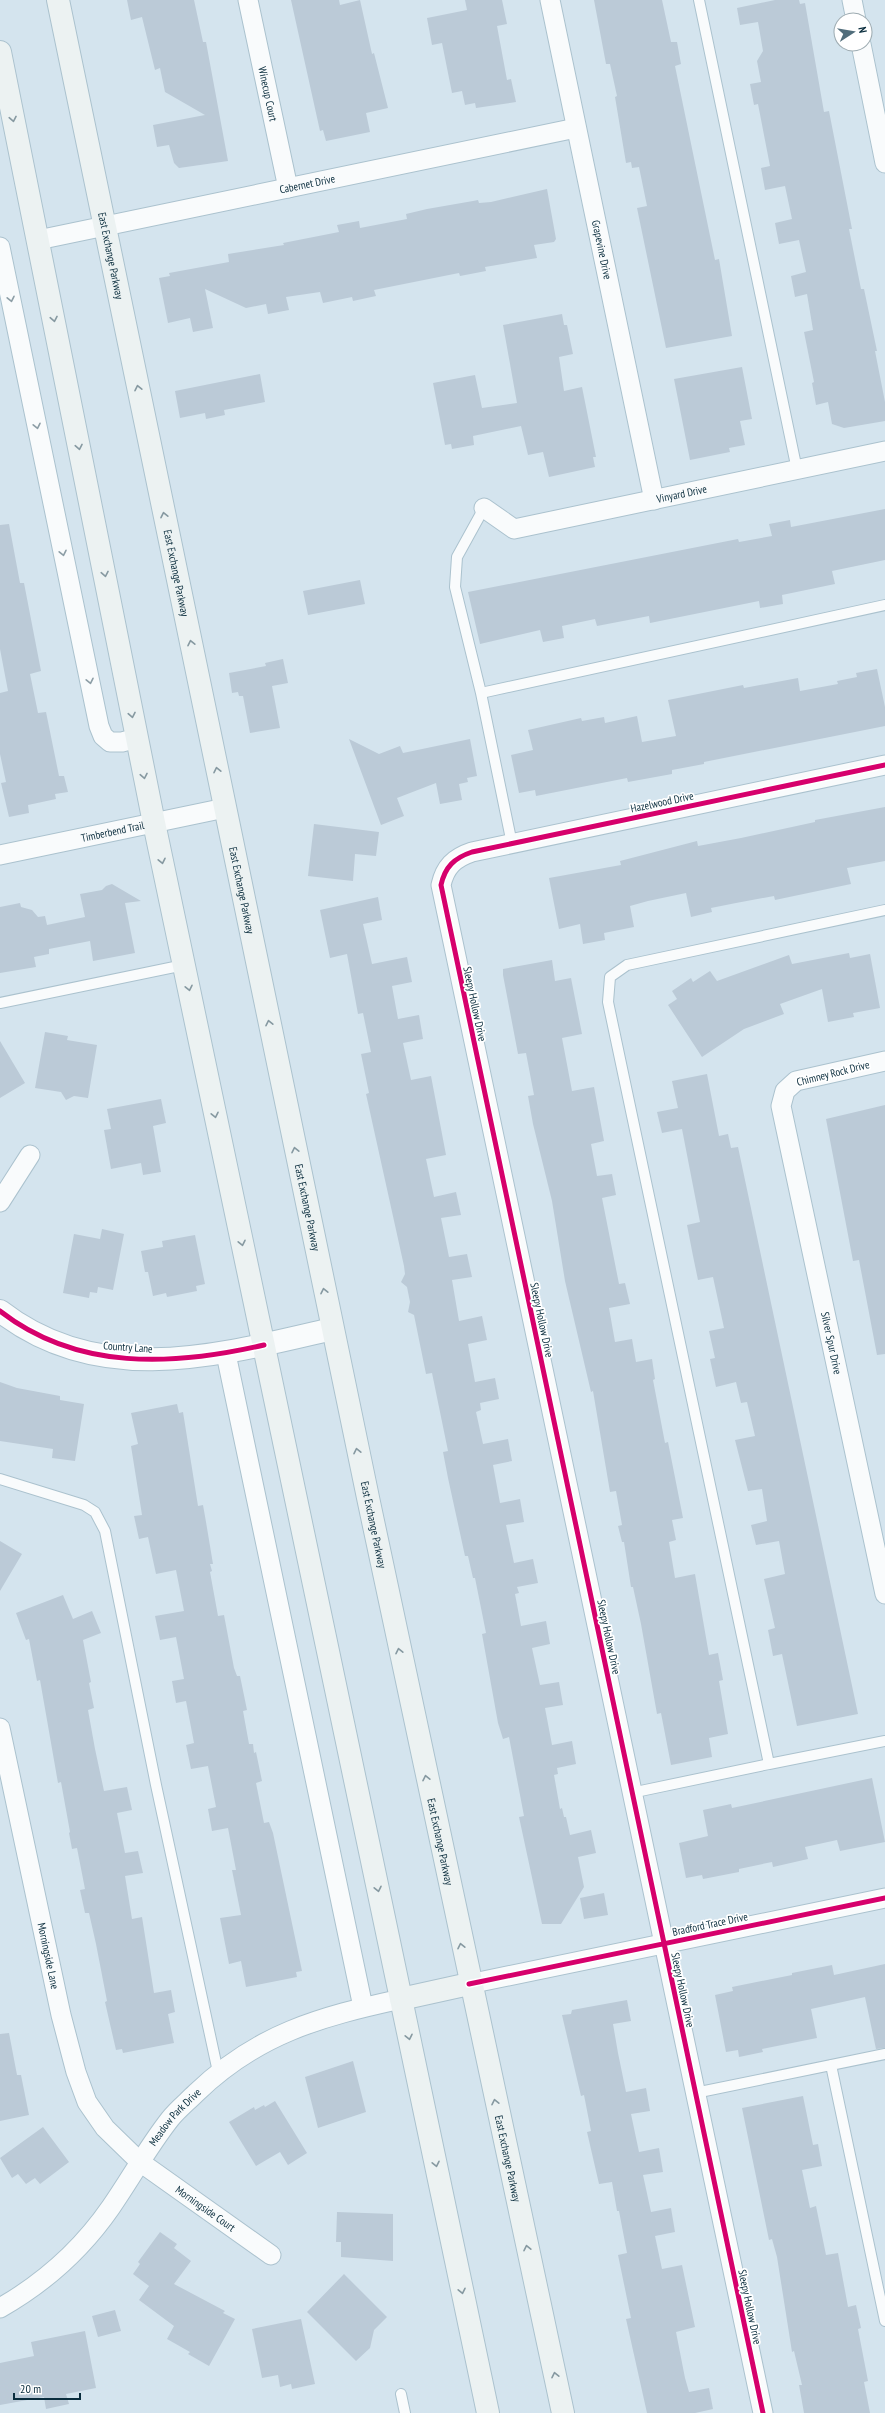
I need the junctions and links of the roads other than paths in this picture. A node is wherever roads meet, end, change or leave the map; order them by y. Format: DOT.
graph roads {
  1 [pos="58,0"];
  2 [pos="248,0"];
  3 [pos="550,0"];
  4 [pos="699,0"];
  5 [pos="852,0"];
  6 [pos="854,12"];
  7 [pos="0,52"];
  8 [pos="863,52"];
  9 [pos="576,128"];
  10 [pos="885,163"];
  11 [pos="288,188"];
  12 [pos="105,226"];
  13 [pos="38,240"];
  14 [pos="0,247"];
  15 [pos="885,451"];
  16 [pos="797,470"];
  17 [pos="654,500"];
  18 [pos="484,508"];
  19 [pos="885,605"];
  20 [pos="482,693"];
  21 [pos="137,738"];
  22 [pos="885,765"];
  23 [pos="225,808"];
  24 [pos="154,823"];
  25 [pos="512,844"];
  26 [pos="0,855"];
  27 [pos="448,867"];
  28 [pos="885,910"];
  29 [pos="184,965"];
  30 [pos="0,1003"];
  31 [pos="885,1061"];
  32 [pos="785,1091"];
  33 [pos="30,1155"];
  34 [pos="0,1202"];
  35 [pos="0,1311"];
  36 [pos="332,1329"];
  37 [pos="264,1345"];
  38 [pos="226,1354"];
  39 [pos="0,1479"];
  40 [pos="885,1594"];
  41 [pos="0,1728"];
  42 [pos="885,1741"];
  43 [pos="769,1764"];
  44 [pos="632,1793"];
  45 [pos="885,1898"];
  46 [pos="663,1944"];
  47 [pos="469,1984"];
  48 [pos="401,1999"];
  49 [pos="363,2007"];
  50 [pos="885,2054"];
  51 [pos="831,2065"];
  52 [pos="218,2072"];
  53 [pos="695,2093"];
  54 [pos="140,2162"];
  55 [pos="271,2255"];
  56 [pos="0,2308"];
  57 [pos="885,2321"];
  58 [pos="401,2394"];
  59 [pos="405,2413"];
  60 [pos="488,2413"];
  61 [pos="563,2413"];
  62 [pos="763,2413"];
  1 -- 12 [label="main road, East Exchange Parkway"];
  2 -- 11 [label="street, Winecup Court"];
  3 -- 9 [label="street, Grapevine Drive"];
  4 -- 16 [label="lane"];
  5 -- 6 [label="street"];
  7 -- 13 [label="main road, one-way"];
  8 -- 10 [label="street"];
  9 -- 11 [label="street, Cabernet Drive"];
  9 -- 17 [label="street, Grapevine Drive"];
  11 -- 12 [label="street, Cabernet Drive"];
  12 -- 13 [label="street, Cabernet Drive"];
  23 -- 12 [label="main road, East Exchange Parkway, one-way"];
  13 -- 21 [label="main road, one-way"];
  14 -- 21 [label="street, one-way"];
  15 -- 16 [label="street, Vinyard Drive"];
  16 -- 17 [label="street, Vinyard Drive"];
  17 -- 18 [label="street, Vinyard Drive"];
  18 -- 20 [label="lane"];
  19 -- 20 [label="lane"];
  20 -- 25 [label="lane"];
  21 -- 24 [label="main road, one-way"];
  22 -- 25 [label="street, Hazelwood Drive"];
  23 -- 24 [label="street, Timberbend Trail"];
  36 -- 23 [label="main road, East Exchange Parkway, one-way"];
  24 -- 26 [label="street, Timberbend Trail"];
  24 -- 29 [label="main road, one-way"];
  25 -- 27 [label="street, Hazelwood Drive"];
  27 -- 44 [label="street, Sleepy Hollow Drive"];
  28 -- 43 [label="lane"];
  29 -- 30 [label="lane"];
  29 -- 37 [label="main road, one-way"];
  31 -- 32 [label="street, Chimney Rock Drive"];
  32 -- 40 [label="street, Silver Spur Drive"];
  33 -- 34 [label="street"];
  35 -- 38 [label="street, Country Lane"];
  36 -- 37 [label="street, Country Lane"];
  47 -- 36 [label="main road, East Exchange Parkway, one-way"];
  37 -- 38 [label="street, Country Lane"];
  37 -- 48 [label="main road, one-way"];
  38 -- 49 [label="street"];
  39 -- 52 [label="lane"];
  41 -- 54 [label="street, Morningside Lane"];
  42 -- 43 [label="lane"];
  43 -- 44 [label="lane"];
  44 -- 46 [label="street, Sleepy Hollow Drive"];
  45 -- 46 [label="street, Bradford Trace Drive"];
  46 -- 47 [label="street, Bradford Trace Drive"];
  46 -- 53 [label="street, Sleepy Hollow Drive"];
  47 -- 48 [label="main road"];
  61 -- 47 [label="main road, East Exchange Parkway, one-way"];
  48 -- 49 [label="street, Meadow Park Drive"];
  48 -- 60 [label="main road, one-way"];
  49 -- 52 [label="street, Meadow Park Drive"];
  50 -- 51 [label="lane"];
  51 -- 53 [label="lane"];
  51 -- 57 [label="lane"];
  52 -- 54 [label="street, Meadow Park Drive"];
  53 -- 62 [label="street, Sleepy Hollow Drive"];
  54 -- 55 [label="street, Morningside Court"];
  54 -- 56 [label="street, Meadow Park Drive"];
  58 -- 59 [label="lane"];
}
